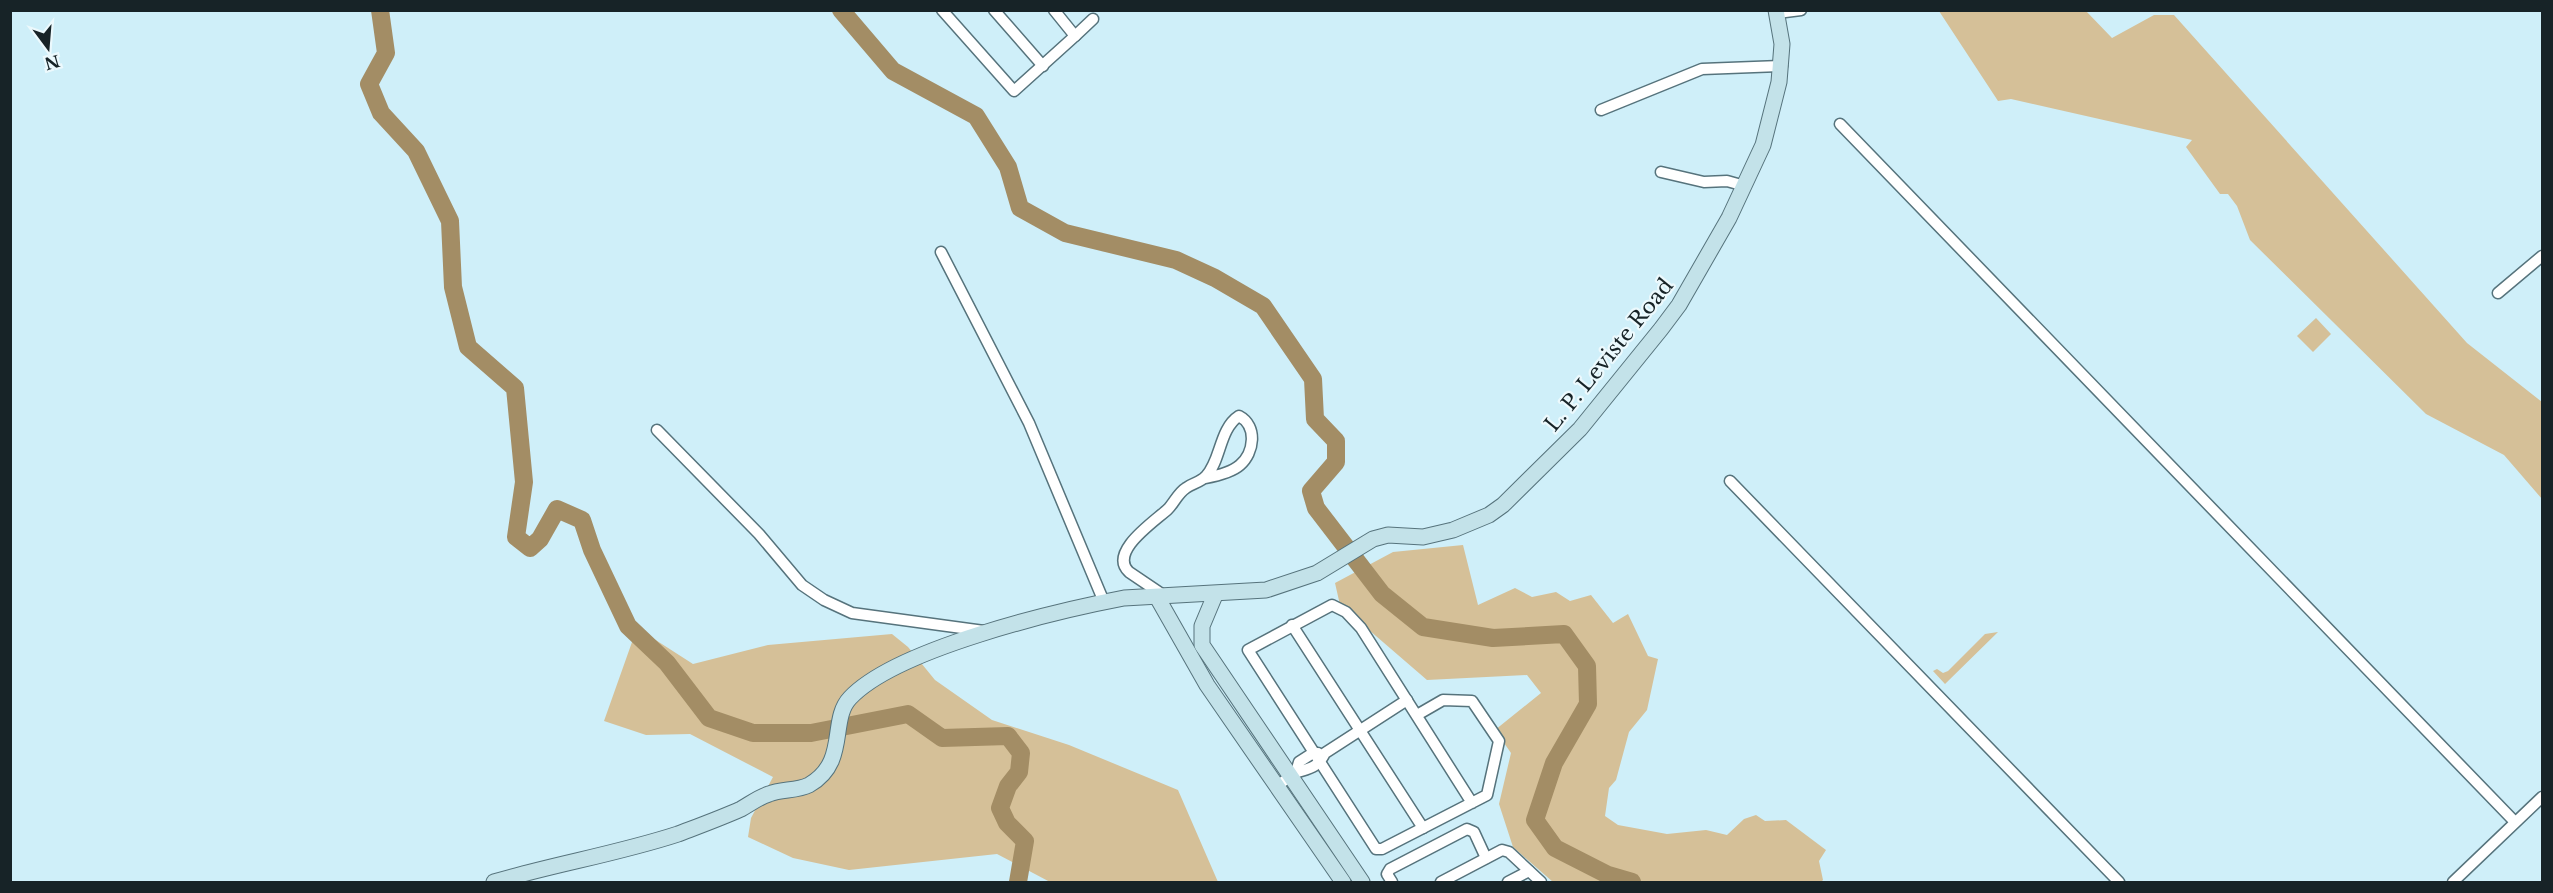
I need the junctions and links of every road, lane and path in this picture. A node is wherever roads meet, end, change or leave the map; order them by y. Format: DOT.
graph roads {
  1 [pos="942,10"];
  2 [pos="994,10"];
  3 [pos="1054,10"];
  4 [pos="1801,10"];
  5 [pos="1777,12"];
  6 [pos="1093,19"];
  7 [pos="1075,36"];
  8 [pos="1043,66"];
  9 [pos="1782,66"];
  10 [pos="1601,110"];
  11 [pos="1840,124"];
  12 [pos="1661,172"];
  13 [pos="1745,186"];
  14 [pos="941,252"];
  15 [pos="2542,256"];
  16 [pos="2498,293"];
  17 [pos="657,430"];
  18 [pos="1204,478"];
  19 [pos="1730,481"];
  20 [pos="1215,595"];
  21 [pos="1162,597"];
  22 [pos="1104,602"];
  23 [pos="1293,625"];
  24 [pos="990,632"];
  25 [pos="1202,645"];
  26 [pos="1187,653"];
  27 [pos="1407,700"];
  28 [pos="1417,716"];
  29 [pos="1360,730"];
  30 [pos="1319,756"];
  31 [pos="1294,774"];
  32 [pos="1277,786"];
  33 [pos="2542,796"];
  34 [pos="1472,803"];
  35 [pos="2515,822"];
  36 [pos="1423,828"];
  37 [pos="1486,858"];
  38 [pos="1529,871"];
  39 [pos="494,882"];
  40 [pos="1343,882"];
  41 [pos="1362,882"];
  42 [pos="1392,882"];
  43 [pos="1441,882"];
  44 [pos="1508,882"];
  45 [pos="1541,882"];
  46 [pos="2119,882"];
  47 [pos="2453,882"];
  1 -- 8 [label="street"];
  2 -- 8 [label="street"];
  3 -- 7 [label="street"];
  4 -- 5 [label="street"];
  5 -- 9 [label="main road, L. P. Leviste Road"];
  6 -- 7 [label="street"];
  7 -- 8 [label="street"];
  9 -- 10 [label="street"];
  9 -- 13 [label="main road, L. P. Leviste Road"];
  11 -- 35 [label="street"];
  12 -- 13 [label="street"];
  13 -- 20 [label="main road, L. P. Leviste Road"];
  14 -- 22 [label="street"];
  15 -- 16 [label="street"];
  17 -- 24 [label="street"];
  18 -- 18 [label="street"];
  18 -- 21 [label="street"];
  19 -- 46 [label="street"];
  20 -- 21 [label="main road, L. P. Leviste Road"];
  20 -- 25 [label="main road"];
  21 -- 22 [label="main road, L. P. Leviste Road"];
  21 -- 26 [label="main road"];
  22 -- 24 [label="main road, L. P. Leviste Road"];
  23 -- 27 [label="street"];
  23 -- 29 [label="street"];
  23 -- 30 [label="street"];
  24 -- 39 [label="main road, L. P. Leviste Road"];
  25 -- 26 [label="main road"];
  25 -- 31 [label="main road"];
  26 -- 32 [label="main road"];
  27 -- 28 [label="street"];
  27 -- 29 [label="street"];
  28 -- 34 [label="street"];
  28 -- 34 [label="street"];
  29 -- 30 [label="street"];
  29 -- 36 [label="street"];
  30 -- 31 [label="street"];
  30 -- 36 [label="street"];
  31 -- 32 [label="street"];
  31 -- 41 [label="main road"];
  32 -- 40 [label="main road"];
  33 -- 35 [label="street"];
  34 -- 36 [label="street"];
  35 -- 47 [label="street"];
  37 -- 38 [label="street"];
  37 -- 42 [label="street"];
  37 -- 43 [label="street"];
  38 -- 44 [label="street"];
  38 -- 45 [label="street"];
}
